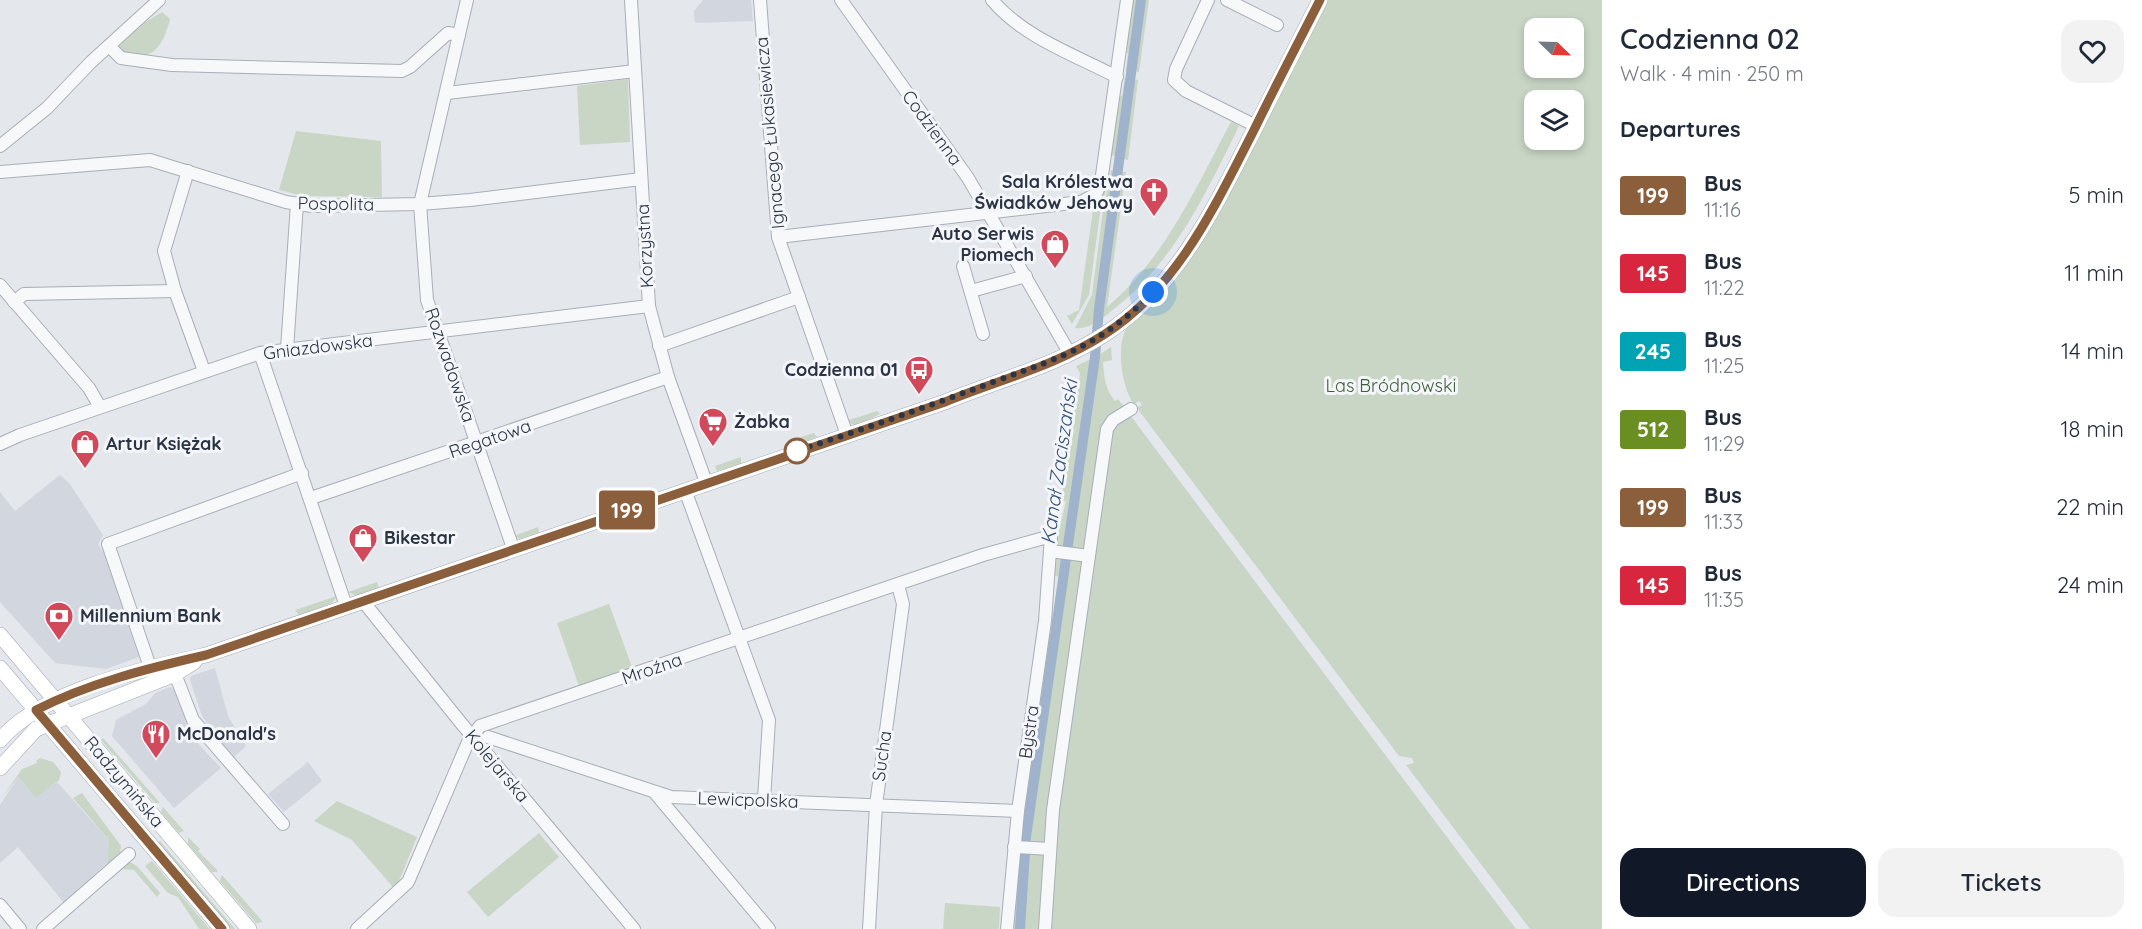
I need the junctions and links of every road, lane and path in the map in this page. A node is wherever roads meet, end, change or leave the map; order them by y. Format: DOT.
graph roads {
  1 [pos="159,0"];
  2 [pos="466,0"];
  3 [pos="631,0"];
  4 [pos="760,0"];
  5 [pos="841,0"];
  6 [pos="992,0"];
  7 [pos="1127,0"];
  8 [pos="1208,0"];
  9 [pos="1227,0"];
  10 [pos="1320,0"];
  11 [pos="1277,25"];
  12 [pos="459,35"];
  13 [pos="109,46"];
  14 [pos="635,72"];
  15 [pos="1117,77"];
  16 [pos="447,93"];
  17 [pos="1256,126"];
  18 [pos="0,146"];
  19 [pos="188,171"];
  20 [pos="0,172"];
  21 [pos="641,179"];
  22 [pos="297,204"];
  23 [pos="420,204"];
  24 [pos="991,214"];
  25 [pos="778,237"];
  26 [pos="963,266"];
  27 [pos="1026,276"];
  28 [pos="0,285"];
  29 [pos="175,291"];
  30 [pos="971,291"];
  31 [pos="799,297"];
  32 [pos="14,302"];
  33 [pos="649,306"];
  34 [pos="440,333"];
  35 [pos="983,334"];
  36 [pos="659,346"];
  37 [pos="287,349"];
  38 [pos="260,353"];
  39 [pos="1070,354"];
  40 [pos="204,371"];
  41 [pos="668,377"];
  42 [pos="100,407"];
  43 [pos="1131,409"];
  44 [pos="847,435"];
  45 [pos="477,443"];
  46 [pos="0,444"];
  47 [pos="302,473"];
  48 [pos="706,483"];
  49 [pos="685,490"];
  50 [pos="311,498"];
  51 [pos="1052,536"];
  52 [pos="513,549"];
  53 [pos="1055,552"];
  54 [pos="1089,556"];
  55 [pos="898,585"];
  56 [pos="362,600"];
  57 [pos="346,606"];
  58 [pos="0,635"];
  59 [pos="741,639"];
  60 [pos="206,655"];
  61 [pos="0,668"];
  62 [pos="150,668"];
  63 [pos="175,674"];
  64 [pos="55,700"];
  65 [pos="36,710"];
  66 [pos="67,715"];
  67 [pos="48,723"];
  68 [pos="471,735"];
  69 [pos="488,737"];
  70 [pos="0,740"];
  71 [pos="0,768"];
  72 [pos="655,793"];
  73 [pos="764,800"];
  74 [pos="876,805"];
  75 [pos="1018,811"];
  76 [pos="283,824"];
  77 [pos="1017,847"];
  78 [pos="1050,849"];
  79 [pos="129,854"];
  80 [pos="0,905"];
  81 [pos="20,929"];
  82 [pos="43,929"];
  83 [pos="222,929"];
  84 [pos="249,929"];
  85 [pos="357,929"];
  86 [pos="634,929"];
  87 [pos="768,929"];
  88 [pos="869,929"];
  89 [pos="1007,929"];
  90 [pos="1045,929"];
  1 -- 13 [label="street"];
  2 -- 12 [label="street, Rozwadowska"];
  3 -- 14 [label="street, Korzystna"];
  4 -- 25 [label="street, Ignacego Łukasiewicza"];
  5 -- 24 [label="street, Codzienna"];
  6 -- 15 [label="street"];
  7 -- 15 [label="street"];
  8 -- 17 [label="street"];
  9 -- 11 [label="street"];
  10 -- 17 [label="main road"];
  12 -- 13 [label="street"];
  12 -- 16 [label="street, Rozwadowska"];
  13 -- 18 [label="street"];
  14 -- 16 [label="street"];
  14 -- 21 [label="street, Korzystna"];
  15 -- 24 [label="street"];
  16 -- 23 [label="street, Rozwadowska"];
  17 -- 39 [label="main road"];
  19 -- 20 [label="street, Pospolita"];
  19 -- 22 [label="street, Pospolita"];
  19 -- 29 [label="street"];
  21 -- 23 [label="street, Pospolita"];
  21 -- 33 [label="street, Korzystna"];
  22 -- 23 [label="street, Pospolita"];
  22 -- 37 [label="street"];
  23 -- 34 [label="street, Rozwadowska"];
  24 -- 25 [label="street"];
  24 -- 27 [label="street, Codzienna"];
  25 -- 31 [label="street, Ignacego Łukasiewicza"];
  26 -- 30 [label="street"];
  27 -- 30 [label="street"];
  27 -- 39 [label="street, Codzienna"];
  28 -- 32 [label="street"];
  29 -- 32 [label="street"];
  29 -- 40 [label="street"];
  30 -- 35 [label="street"];
  31 -- 36 [label="street"];
  31 -- 44 [label="street, Ignacego Łukasiewicza"];
  32 -- 42 [label="street"];
  33 -- 34 [label="street, Gniazdowska"];
  33 -- 36 [label="street, Korzystna"];
  34 -- 37 [label="street, Gniazdowska"];
  34 -- 45 [label="street, Rozwadowska"];
  36 -- 41 [label="street, Korzystna"];
  37 -- 38 [label="street, Gniazdowska"];
  38 -- 40 [label="street, Gniazdowska"];
  38 -- 47 [label="street"];
  39 -- 44 [label="main road"];
  40 -- 42 [label="street, Gniazdowska"];
  41 -- 45 [label="street, Regatowa"];
  41 -- 48 [label="street, Korzystna"];
  42 -- 46 [label="street, Gniazdowska"];
  43 -- 54 [label="street"];
  44 -- 48 [label="main road"];
  45 -- 50 [label="street, Regatowa"];
  45 -- 52 [label="street, Rozwadowska"];
  47 -- 50 [label="street"];
  47 -- 62 [label="street"];
  48 -- 49 [label="main road"];
  49 -- 52 [label="main road"];
  49 -- 59 [label="street"];
  50 -- 57 [label="street"];
  51 -- 53 [label="street, Bystra"];
  51 -- 55 [label="street, Mroźna"];
  52 -- 56 [label="main road"];
  53 -- 54 [label="street"];
  53 -- 75 [label="street, Bystra"];
  54 -- 78 [label="street"];
  55 -- 59 [label="street, Mroźna"];
  55 -- 74 [label="street, Sucha"];
  56 -- 57 [label="main road"];
  56 -- 68 [label="street, Kolejarska"];
  57 -- 60 [label="main road"];
  58 -- 64 [label="main road, Radzymińska"];
  59 -- 68 [label="street, Mroźna"];
  59 -- 73 [label="street"];
  60 -- 62 [label="main road"];
  60 -- 63 [label="main road"];
  61 -- 65 [label="main road, Radzymińska"];
  62 -- 64 [label="main road"];
  63 -- 66 [label="main road"];
  63 -- 76 [label="street"];
  64 -- 65 [label="main road"];
  64 -- 66 [label="main road, Radzymińska"];
  65 -- 67 [label="main road, Radzymińska"];
  65 -- 70 [label="main road"];
  66 -- 67 [label="main road"];
  66 -- 84 [label="main road, Radzymińska"];
  67 -- 71 [label="main road"];
  67 -- 83 [label="main road, Radzymińska"];
  68 -- 85 [label="street"];
  68 -- 86 [label="street, Kolejarska"];
  69 -- 72 [label="street, Lewicpolska"];
  72 -- 73 [label="street, Lewicpolska"];
  72 -- 87 [label="street"];
  73 -- 74 [label="street, Lewicpolska"];
  74 -- 75 [label="street, Lewicpolska"];
  74 -- 88 [label="street, Sucha"];
  75 -- 77 [label="street, Bystra"];
  77 -- 78 [label="street"];
  77 -- 89 [label="street, Bystra"];
  78 -- 90 [label="street"];
  79 -- 82 [label="street"];
  80 -- 81 [label="street"];
}
